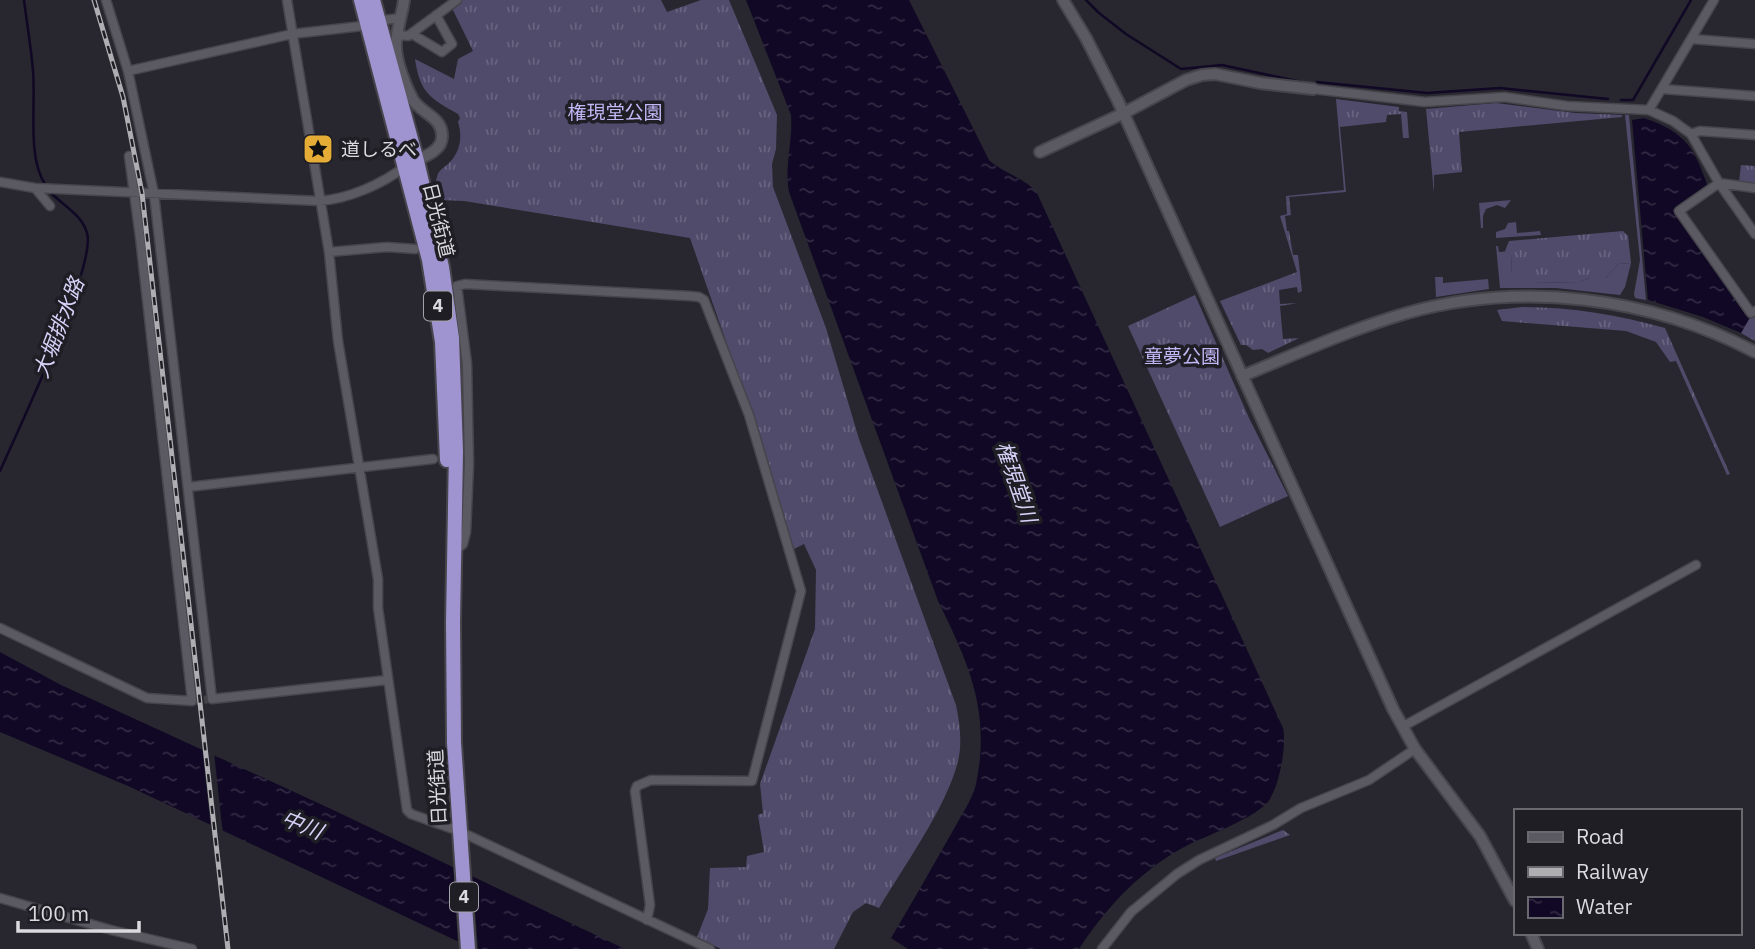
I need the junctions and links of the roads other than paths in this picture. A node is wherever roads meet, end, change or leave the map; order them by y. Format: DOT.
graph roads {
  1 [pos="106,0"];
  2 [pos="287,0"];
  3 [pos="361,0"];
  4 [pos="373,0"];
  5 [pos="404,0"];
  6 [pos="457,0"];
  7 [pos="1063,0"];
  8 [pos="1714,0"];
  9 [pos="436,15"];
  10 [pos="401,18"];
  11 [pos="384,20"];
  12 [pos="362,26"];
  13 [pos="292,34"];
  14 [pos="412,34"];
  15 [pos="398,35"];
  16 [pos="1692,39"];
  17 [pos="1755,44"];
  18 [pos="128,71"];
  19 [pos="1313,89"];
  20 [pos="1662,89"];
  21 [pos="1755,96"];
  22 [pos="1649,110"];
  23 [pos="1124,113"];
  24 [pos="1691,134"];
  25 [pos="1755,135"];
  26 [pos="1040,152"];
  27 [pos="129,156"];
  28 [pos="411,163"];
  29 [pos="0,182"];
  30 [pos="1719,183"];
  31 [pos="35,188"];
  32 [pos="1755,188"];
  33 [pos="134,192"];
  34 [pos="154,194"];
  35 [pos="319,201"];
  36 [pos="50,206"];
  37 [pos="1755,234"];
  38 [pos="415,249"];
  39 [pos="329,252"];
  40 [pos="1755,311"];
  41 [pos="1755,352"];
  42 [pos="1242,376"];
  43 [pos="433,459"];
  44 [pos="358,469"];
  45 [pos="188,488"];
  46 [pos="452,551"];
  47 [pos="1696,565"];
  48 [pos="0,628"];
  49 [pos="387,680"];
  50 [pos="1402,727"];
  51 [pos="1415,748"];
  52 [pos="460,838"];
  53 [pos="0,898"];
  54 [pos="1514,899"];
  55 [pos="647,920"];
  56 [pos="191,949"];
  57 [pos="468,949"];
  58 [pos="710,949"];
  59 [pos="1102,949"];
  1 -- 18 [label="street"];
  2 -- 13 [label="street"];
  3 -- 28 [label="highway, 日光街道 / 4"];
  4 -- 28 [label="highway, 日光街道 / 4"];
  5 -- 10 [label="street"];
  6 -- 9 [label="street"];
  7 -- 23 [label="street"];
  8 -- 16 [label="street"];
  9 -- 14 [label="street"];
  9 -- 14 [label="street"];
  10 -- 11 [label="street"];
  10 -- 15 [label="street"];
  12 -- 13 [label="street"];
  13 -- 18 [label="street"];
  13 -- 35 [label="street"];
  14 -- 15 [label="street"];
  15 -- 28 [label="street"];
  16 -- 17 [label="street"];
  16 -- 20 [label="street"];
  18 -- 34 [label="street"];
  19 -- 22 [label="street"];
  19 -- 23 [label="street"];
  20 -- 21 [label="street"];
  20 -- 22 [label="street"];
  22 -- 24 [label="street"];
  23 -- 26 [label="street"];
  23 -- 42 [label="street"];
  24 -- 25 [label="street"];
  24 -- 30 [label="street"];
  27 -- 33 [label="street"];
  28 -- 35 [label="street"];
  28 -- 46 [label="highway, 日光街道 / 4"];
  29 -- 31 [label="street"];
  30 -- 32 [label="street"];
  30 -- 37 [label="street"];
  30 -- 40 [label="street"];
  31 -- 33 [label="street"];
  31 -- 36 [label="street"];
  33 -- 34 [label="street"];
  33 -- 48 [label="street"];
  34 -- 35 [label="street"];
  34 -- 45 [label="street"];
  35 -- 39 [label="street"];
  38 -- 39 [label="street"];
  39 -- 44 [label="street"];
  41 -- 42 [label="street"];
  42 -- 50 [label="street"];
  43 -- 44 [label="street"];
  44 -- 45 [label="street"];
  44 -- 49 [label="street"];
  45 -- 49 [label="street"];
  46 -- 52 [label="highway, 日光街道 / 4"];
  46 -- 55 [label="street"];
  47 -- 50 [label="street"];
  49 -- 52 [label="street"];
  50 -- 51 [label="street"];
  51 -- 54 [label="street"];
  51 -- 59 [label="street"];
  52 -- 55 [label="street"];
  52 -- 57 [label="highway, 日光街道 / 4"];
  53 -- 56 [label="street"];
  55 -- 58 [label="street"];
}
